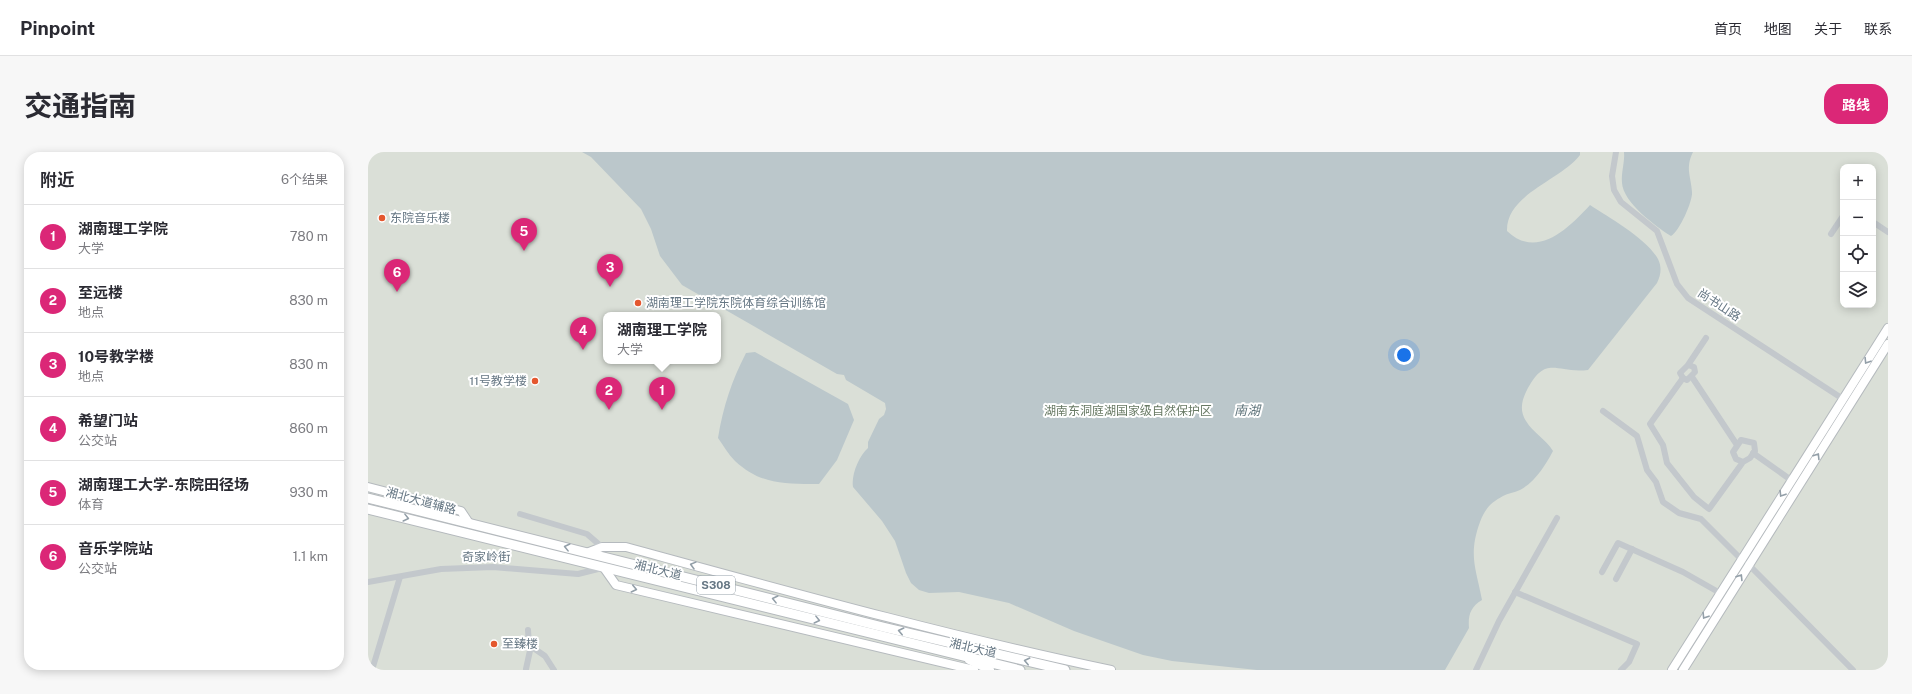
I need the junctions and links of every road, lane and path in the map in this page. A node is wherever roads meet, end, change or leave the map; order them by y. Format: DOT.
graph roads {
  1 [pos="1616,152"];
  2 [pos="1840,220"];
  3 [pos="1876,224"];
  4 [pos="1888,232"];
  5 [pos="1831,234"];
  6 [pos="1888,328"];
  7 [pos="1706,338"];
  8 [pos="1888,344"];
  9 [pos="1688,365"];
  10 [pos="1692,377"];
  11 [pos="1682,378"];
  12 [pos="1843,399"];
  13 [pos="1603,411"];
  14 [pos="1737,445"];
  15 [pos="1753,453"];
  16 [pos="1743,462"];
  17 [pos="1791,480"];
  18 [pos="368,487"];
  19 [pos="368,498"];
  20 [pos="368,509"];
  21 [pos="520,514"];
  22 [pos="1557,518"];
  23 [pos="469,523"];
  24 [pos="602,547"];
  25 [pos="1632,549"];
  26 [pos="589,552"];
  27 [pos="619,560"];
  28 [pos="1745,561"];
  29 [pos="604,568"];
  30 [pos="1602,572"];
  31 [pos="400,577"];
  32 [pos="1616,579"];
  33 [pos="368,582"];
  34 [pos="1515,592"];
  35 [pos="1720,593"];
  36 [pos="528,630"];
  37 [pos="974,643"];
  38 [pos="531,646"];
  39 [pos="1007,651"];
  40 [pos="957,654"];
  41 [pos="1002,666"];
  42 [pos="976,667"];
  43 [pos="526,669"];
  44 [pos="372,670"];
  45 [pos="554,670"];
  46 [pos="990,670"];
  47 [pos="1020,670"];
  48 [pos="1065,670"];
  49 [pos="1111,670"];
  50 [pos="1476,670"];
  51 [pos="1621,670"];
  52 [pos="1672,670"];
  53 [pos="1683,670"];
  54 [pos="1853,670"];
  1 -- 12 [label="street, 尚书山路"];
  2 -- 5 [label="street"];
  3 -- 4 [label="street"];
  6 -- 12 [label="main road, one-way"];
  7 -- 9 [label="street"];
  28 -- 8 [label="main road, one-way"];
  9 -- 10 [label="street"];
  9 -- 11 [label="street"];
  10 -- 11 [label="street"];
  10 -- 14 [label="street"];
  11 -- 16 [label="street"];
  12 -- 17 [label="main road"];
  13 -- 28 [label="street"];
  14 -- 15 [label="street"];
  14 -- 16 [label="street"];
  15 -- 16 [label="street"];
  15 -- 17 [label="street"];
  17 -- 28 [label="main road, one-way"];
  18 -- 23 [label="main road, 湘北大道辅路"];
  19 -- 23 [label="highway, 湘北大道 / S308"];
  20 -- 29 [label="highway, 湘北大道 / S308, one-way"];
  21 -- 24 [label="street"];
  22 -- 34 [label="street"];
  26 -- 23 [label="highway, 湘北大道 / S308, one-way"];
  24 -- 26 [label="main road"];
  24 -- 27 [label="main road"];
  37 -- 24 [label="main road, one-way"];
  25 -- 30 [label="street"];
  25 -- 32 [label="street"];
  25 -- 35 [label="street"];
  26 -- 27 [label="highway, 湘北大道 / S308"];
  37 -- 27 [label="highway, 湘北大道 / S308, one-way"];
  28 -- 35 [label="main road"];
  53 -- 28 [label="main road, one-way"];
  28 -- 54 [label="street"];
  29 -- 31 [label="street, 奇家岭街"];
  29 -- 40 [label="highway, 湘北大道 / S308, one-way"];
  29 -- 42 [label="main road, one-way"];
  31 -- 33 [label="street, 奇家岭街"];
  31 -- 44 [label="street"];
  34 -- 50 [label="street"];
  34 -- 51 [label="street"];
  35 -- 52 [label="main road, one-way"];
  36 -- 38 [label="street"];
  37 -- 39 [label="highway, 湘北大道 / S308"];
  37 -- 39 [label="main road"];
  38 -- 43 [label="street"];
  38 -- 45 [label="street"];
  48 -- 39 [label="highway, 湘北大道 / S308, one-way"];
  39 -- 49 [label="main road"];
  40 -- 41 [label="highway, 湘北大道 / S308"];
  40 -- 42 [label="main road"];
  41 -- 42 [label="main road"];
  41 -- 47 [label="highway, 湘北大道 / S308"];
  42 -- 46 [label="main road"];
}
